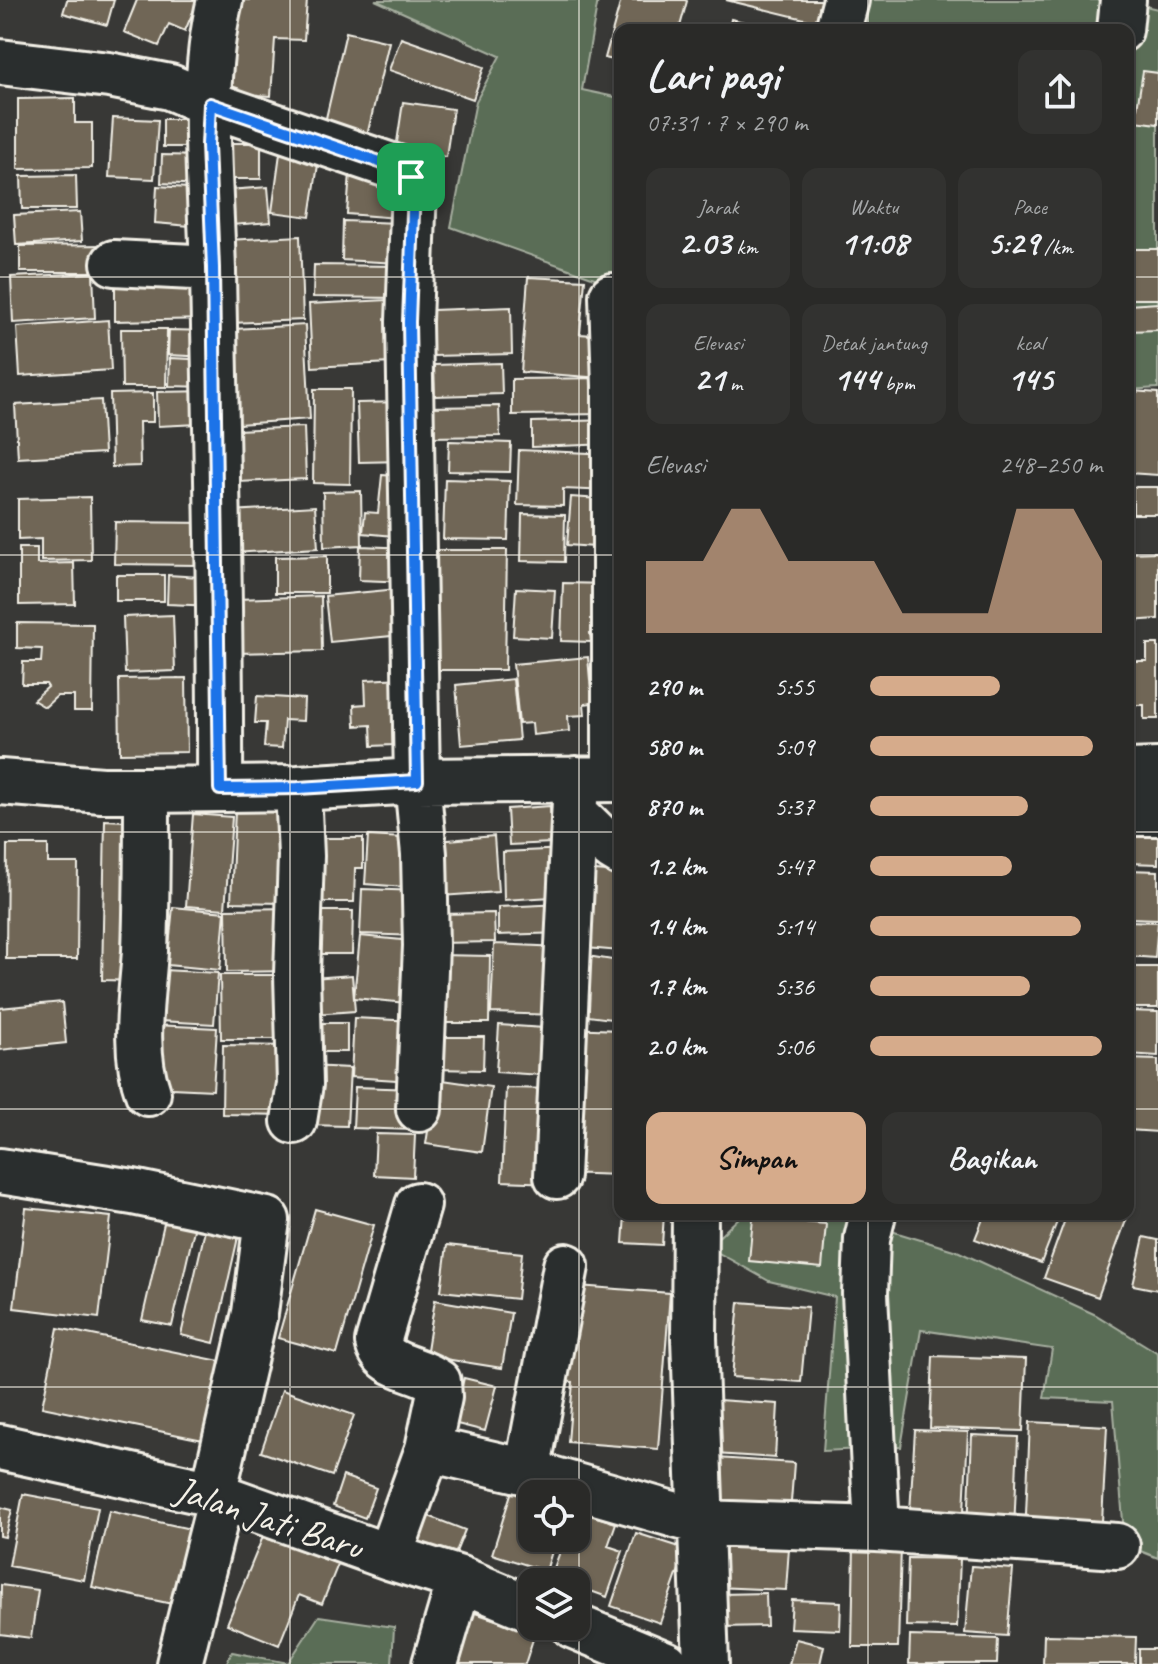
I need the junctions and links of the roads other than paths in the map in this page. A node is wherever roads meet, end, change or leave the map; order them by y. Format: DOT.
graph roads {
  1 [pos="220,0"];
  2 [pos="846,0"];
  3 [pos="1123,0"];
  4 [pos="840,24"];
  5 [pos="1121,24"];
  6 [pos="0,62"];
  7 [pos="210,104"];
  8 [pos="114,263"];
  9 [pos="213,268"];
  10 [pos="612,296"];
  11 [pos="614,356"];
  12 [pos="614,408"];
  13 [pos="1158,771"];
  14 [pos="1134,772"];
  15 [pos="417,781"];
  16 [pos="0,782"];
  17 [pos="298,788"];
  18 [pos="597,788"];
  19 [pos="220,789"];
  20 [pos="147,790"];
  21 [pos="1134,813"];
  22 [pos="1158,813"];
  23 [pos="614,850"];
  24 [pos="148,1093"];
  25 [pos="419,1109"];
  26 [pos="294,1121"];
  27 [pos="0,1171"];
  28 [pos="557,1176"];
  29 [pos="418,1205"];
  30 [pos="695,1220"];
  31 [pos="870,1227"];
  32 [pos="566,1266"];
  33 [pos="0,1447"];
  34 [pos="428,1449"];
  35 [pos="527,1472"];
  36 [pos="217,1495"];
  37 [pos="703,1523"];
  38 [pos="877,1529"];
  39 [pos="1117,1546"];
  40 [pos="389,1557"];
  41 [pos="460,1579"];
  42 [pos="518,1603"];
  43 [pos="590,1633"];
  44 [pos="179,1664"];
  45 [pos="435,1664"];
  46 [pos="666,1664"];
  47 [pos="706,1664"];
  1 -- 7 [label="street"];
  2 -- 4 [label="street"];
  3 -- 5 [label="street"];
  6 -- 7 [label="street"];
  7 -- 9 [label="street"];
  7 -- 15 [label="street"];
  8 -- 9 [label="street"];
  9 -- 19 [label="street"];
  10 -- 11 [label="street"];
  12 -- 18 [label="street"];
  13 -- 14 [label="street"];
  15 -- 17 [label="street"];
  15 -- 18 [label="street"];
  15 -- 25 [label="street"];
  16 -- 20 [label="street"];
  17 -- 19 [label="street"];
  17 -- 26 [label="street"];
  18 -- 23 [label="street"];
  18 -- 28 [label="street"];
  19 -- 20 [label="street"];
  20 -- 24 [label="street"];
  21 -- 22 [label="street"];
  27 -- 36 [label="street"];
  29 -- 34 [label="street"];
  30 -- 37 [label="street"];
  31 -- 38 [label="street"];
  32 -- 35 [label="street"];
  33 -- 36 [label="street, Jalan Jati Baru"];
  34 -- 35 [label="street"];
  34 -- 40 [label="street"];
  35 -- 37 [label="street"];
  36 -- 40 [label="street, Jalan Jati Baru"];
  36 -- 44 [label="street"];
  37 -- 38 [label="street"];
  37 -- 47 [label="street"];
  38 -- 39 [label="street"];
  40 -- 41 [label="street, Jalan Jati Baru"];
  41 -- 42 [label="street, Jalan Jati Baru"];
  41 -- 45 [label="street"];
  43 -- 46 [label="street"];
}
